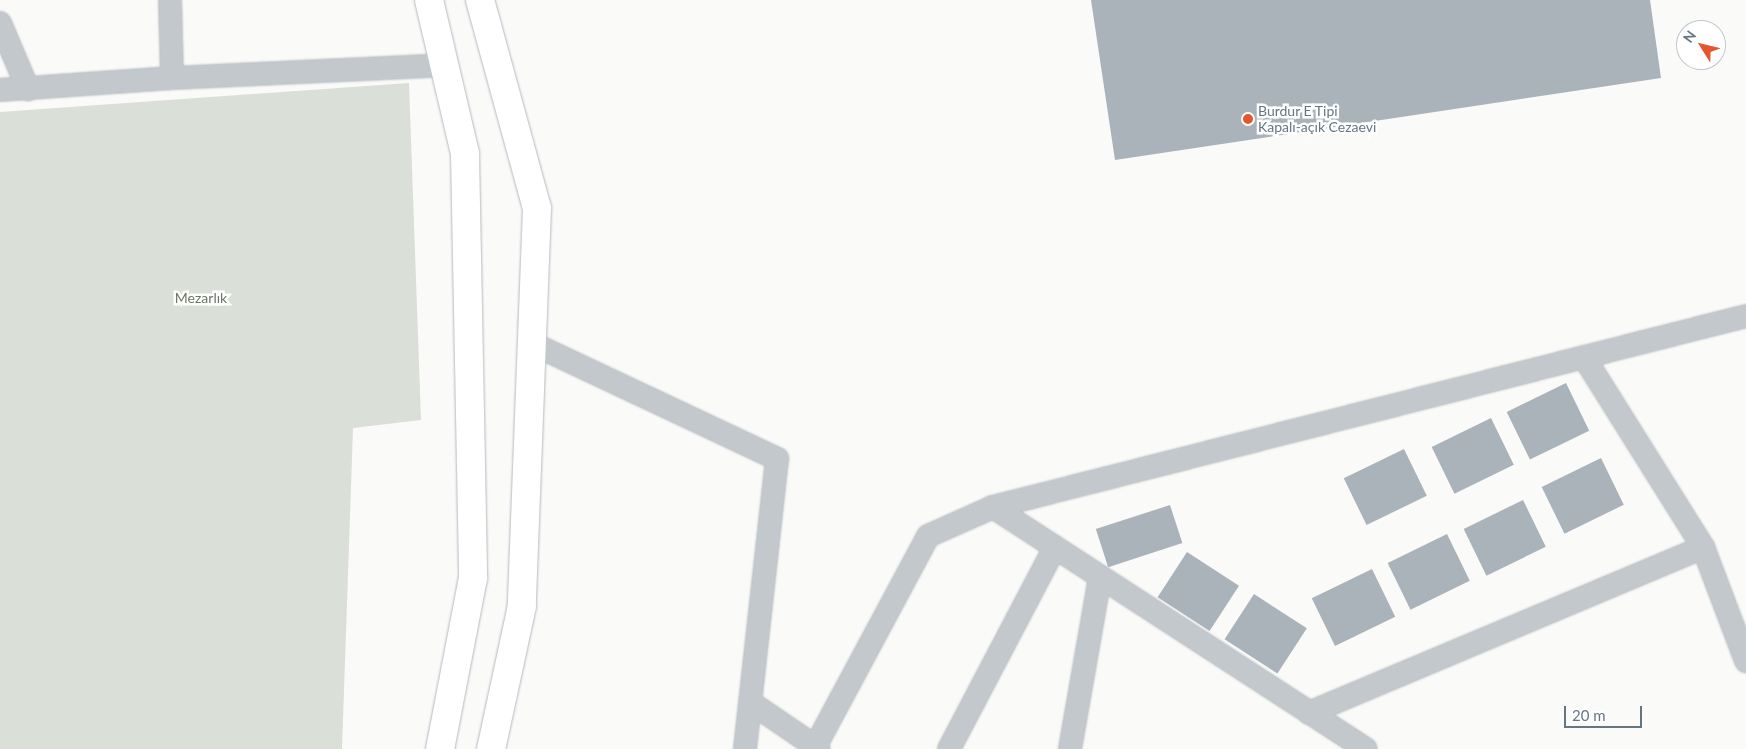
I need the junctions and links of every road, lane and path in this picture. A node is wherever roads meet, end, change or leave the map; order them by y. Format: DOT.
graph roads {
  1 [pos="170,0"];
  2 [pos="429,0"];
  3 [pos="480,0"];
  4 [pos="0,23"];
  5 [pos="444,65"];
  6 [pos="172,78"];
  7 [pos="28,89"];
  8 [pos="0,90"];
  9 [pos="1746,316"];
  10 [pos="532,344"];
  11 [pos="1584,358"];
  12 [pos="993,507"];
  13 [pos="1055,547"];
  14 [pos="1702,547"];
  15 [pos="1100,577"];
  16 [pos="1746,661"];
  17 [pos="750,702"];
  18 [pos="1309,712"];
  19 [pos="817,748"];
  20 [pos="440,749"];
  21 [pos="492,749"];
  22 [pos="745,749"];
  23 [pos="949,749"];
  24 [pos="1070,749"];
  25 [pos="1365,749"];
  1 -- 6 [label="street"];
  2 -- 5 [label="main road"];
  3 -- 10 [label="main road"];
  4 -- 7 [label="street"];
  5 -- 6 [label="street"];
  5 -- 20 [label="main road"];
  6 -- 7 [label="street"];
  7 -- 8 [label="street"];
  9 -- 11 [label="street"];
  10 -- 17 [label="street"];
  10 -- 21 [label="main road"];
  11 -- 12 [label="street"];
  11 -- 14 [label="street"];
  12 -- 13 [label="street"];
  12 -- 19 [label="street"];
  13 -- 15 [label="street"];
  13 -- 23 [label="street"];
  14 -- 16 [label="street"];
  14 -- 18 [label="street"];
  15 -- 18 [label="street"];
  15 -- 24 [label="street"];
  17 -- 19 [label="street"];
  17 -- 22 [label="street"];
  18 -- 25 [label="street"];
}
